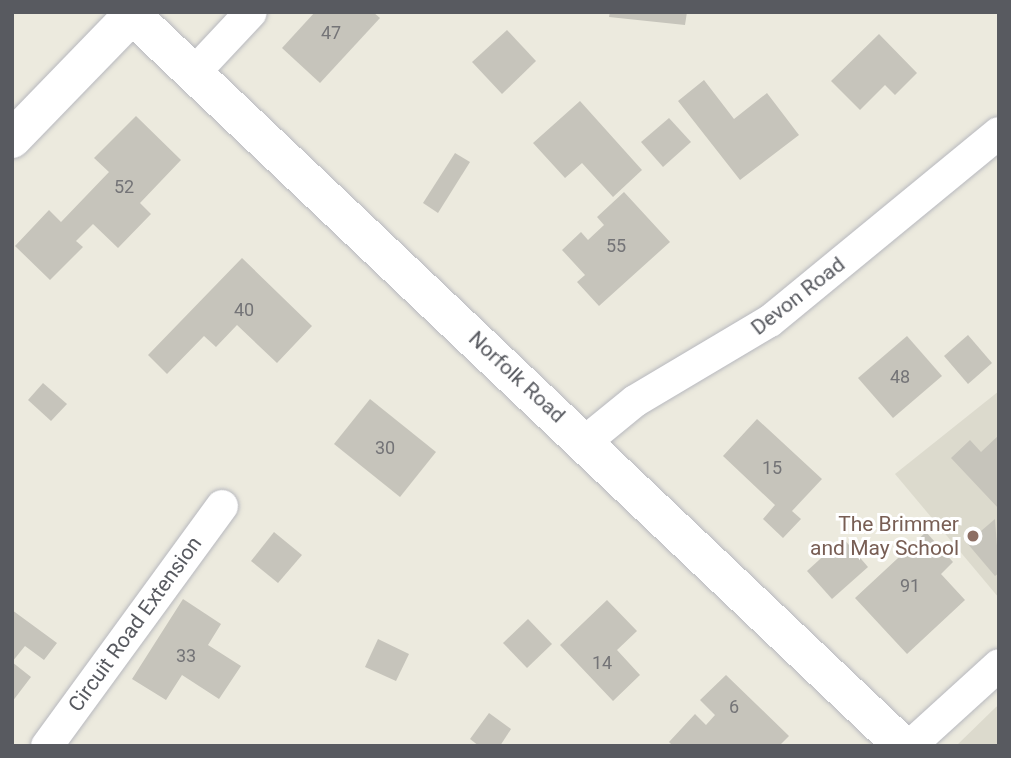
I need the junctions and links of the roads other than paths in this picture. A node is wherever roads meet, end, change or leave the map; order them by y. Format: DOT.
graph roads {
  1 [pos="251,12"];
  2 [pos="130,14"];
  3 [pos="194,73"];
  4 [pos="999,133"];
  5 [pos="12,139"];
  6 [pos="586,441"];
  7 [pos="222,506"];
  8 [pos="999,665"];
  9 [pos="51,745"];
  10 [pos="903,746"];
  11 [pos="910,746"];
  1 -- 3 [label="street"];
  2 -- 3 [label="street, Norfolk Road"];
  2 -- 5 [label="street"];
  3 -- 6 [label="street, Norfolk Road"];
  4 -- 6 [label="street, Devon Road"];
  6 -- 10 [label="street, Norfolk Road"];
  7 -- 9 [label="street, Circuit Road Extension"];
  8 -- 11 [label="street"];
}
